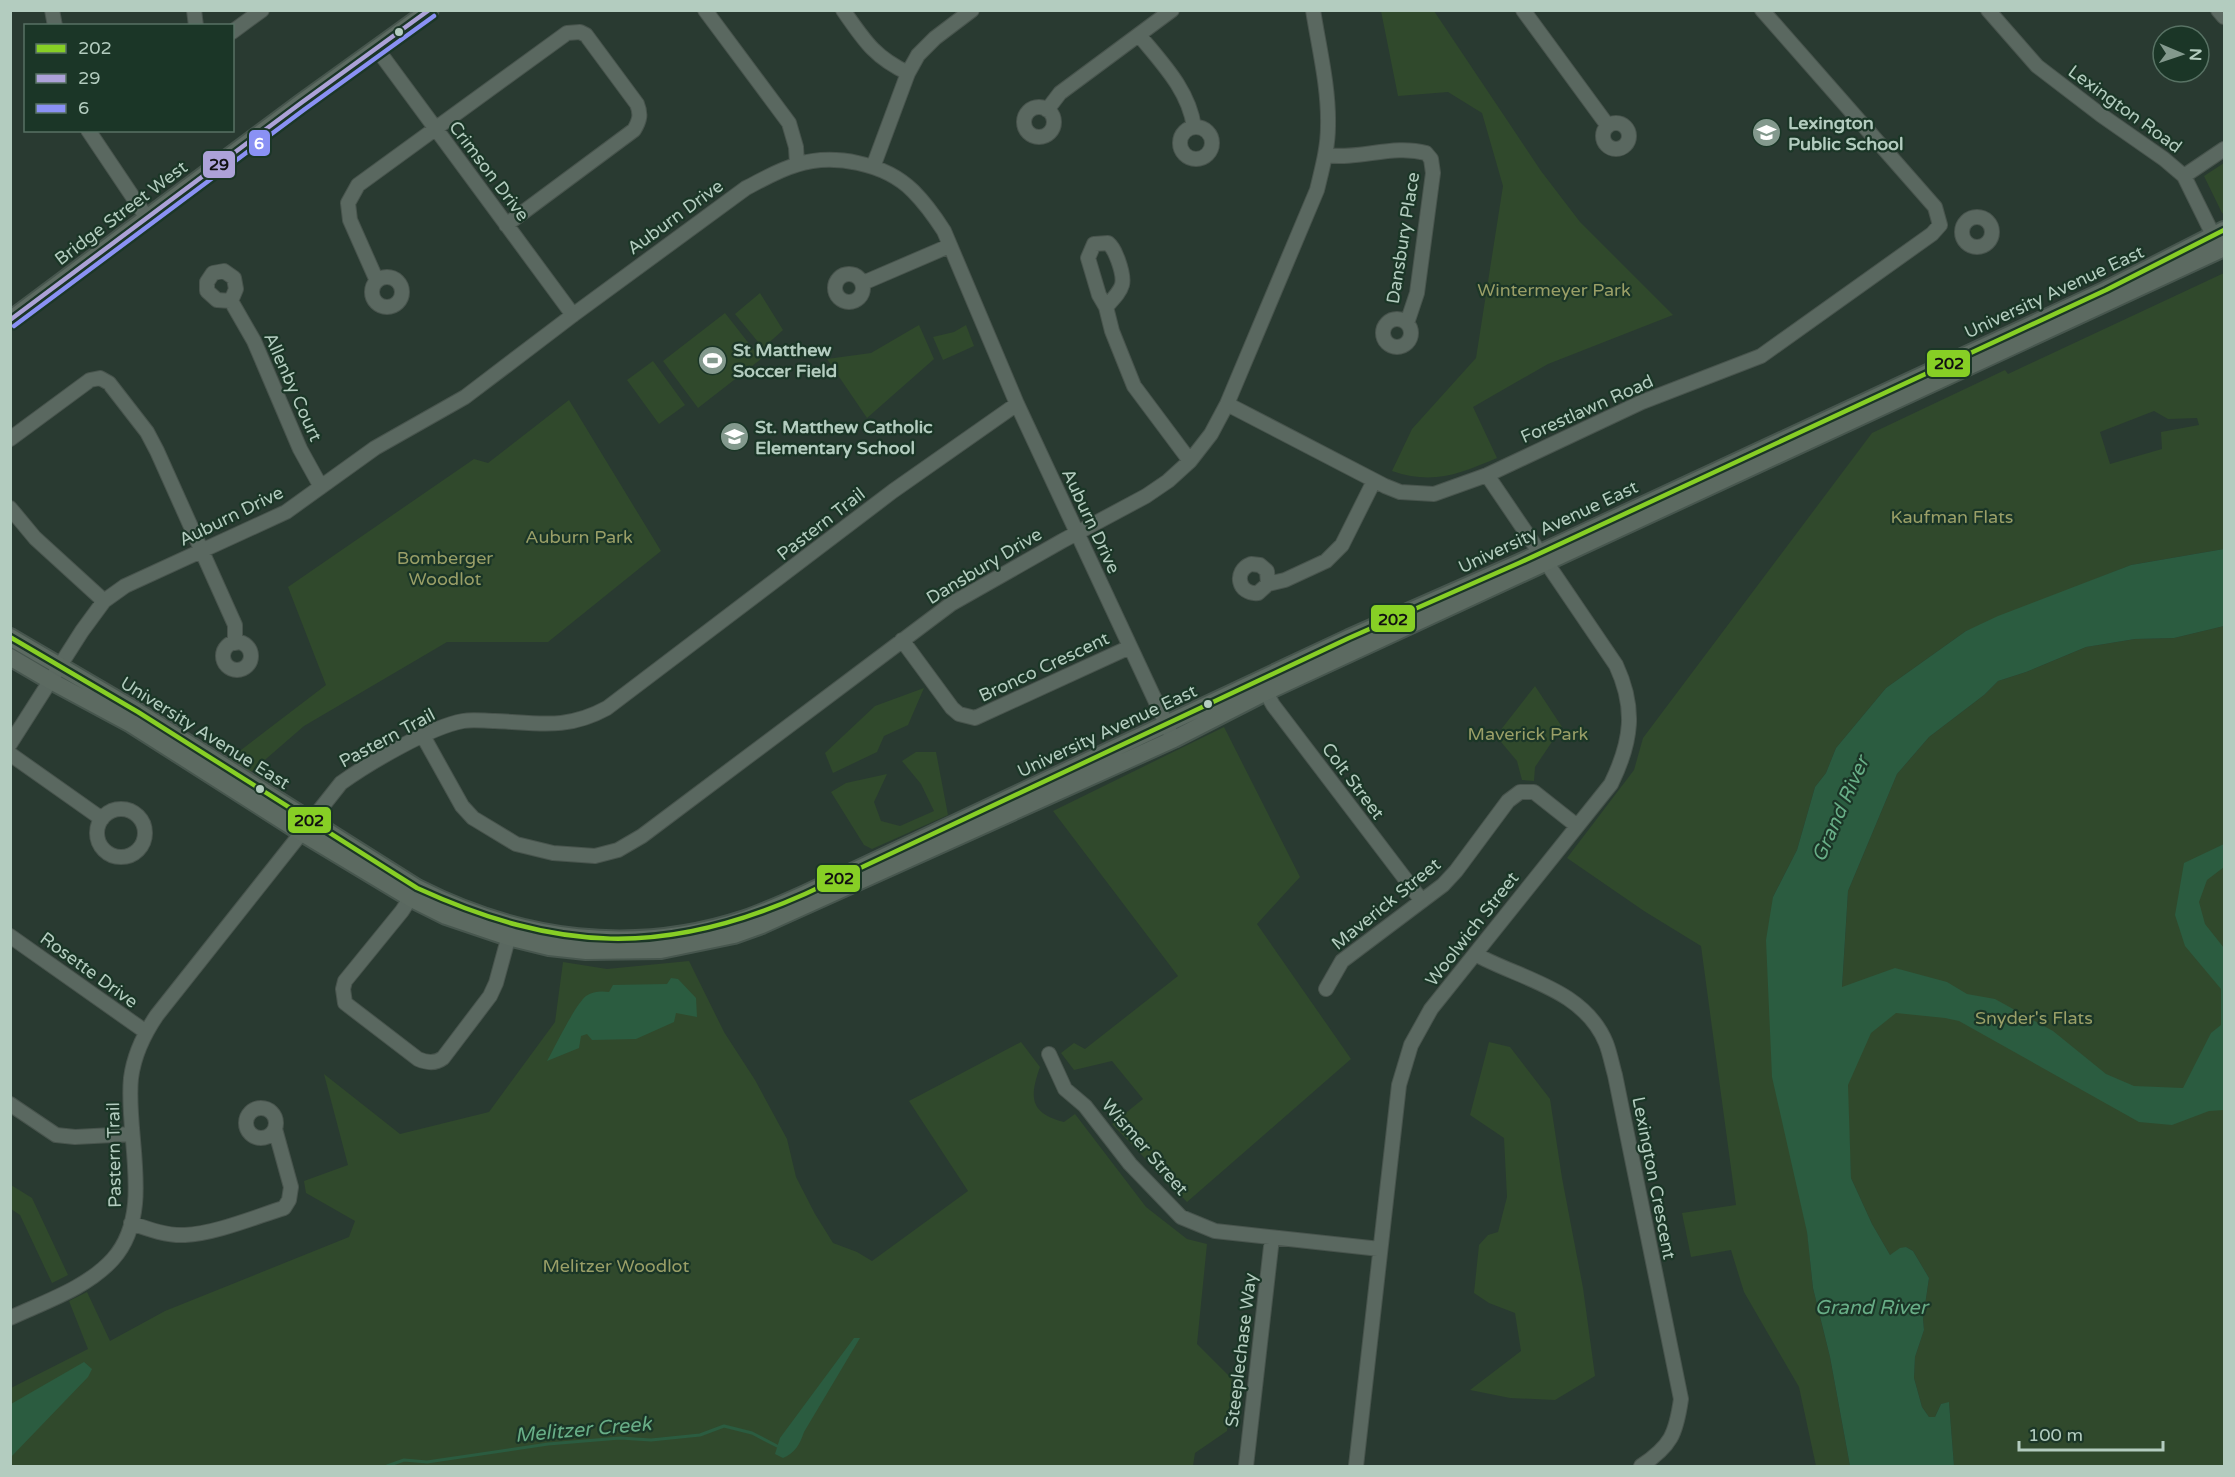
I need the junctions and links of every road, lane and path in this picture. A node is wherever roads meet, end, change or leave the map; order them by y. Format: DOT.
graph roads {
  1 [pos="262,10"];
  2 [pos="430,10"];
  3 [pos="705,10"];
  4 [pos="843,10"];
  5 [pos="972,10"];
  6 [pos="1172,10"];
  7 [pos="1313,10"];
  8 [pos="1522,10"];
  9 [pos="1762,10"];
  10 [pos="1988,10"];
  11 [pos="2218,10"];
  12 [pos="2224,17"];
  13 [pos="234,31"];
  14 [pos="1139,35"];
  15 [pos="377,49"];
  16 [pos="908,73"];
  17 [pos="1047,110"];
  18 [pos="1608,126"];
  19 [pos="1194,127"];
  20 [pos="435,129"];
  21 [pos="89,132"];
  22 [pos="2224,149"];
  23 [pos="1325,155"];
  24 [pos="797,164"];
  25 [pos="873,167"];
  26 [pos="2184,176"];
  27 [pos="147,218"];
  28 [pos="506,225"];
  29 [pos="1940,225"];
  30 [pos="1962,228"];
  31 [pos="2221,241"];
  32 [pos="949,246"];
  33 [pos="377,281"];
  34 [pos="862,284"];
  35 [pos="231,301"];
  36 [pos="1106,307"];
  37 [pos="573,315"];
  38 [pos="10,320"];
  39 [pos="1407,323"];
  40 [pos="1017,404"];
  41 [pos="1227,404"];
  42 [pos="10,439"];
  43 [pos="1190,461"];
  44 [pos="1487,475"];
  45 [pos="1374,480"];
  46 [pos="321,488"];
  47 [pos="10,508"];
  48 [pos="1077,533"];
  49 [pos="202,552"];
  50 [pos="1543,558"];
  51 [pos="1268,584"];
  52 [pos="104,601"];
  53 [pos="10,637"];
  54 [pos="902,640"];
  55 [pos="235,643"];
  56 [pos="1130,646"];
  57 [pos="10,657"];
  58 [pos="55,674"];
  59 [pos="1263,686"];
  60 [pos="1170,732"];
  61 [pos="423,736"];
  62 [pos="10,744"];
  63 [pos="10,754"];
  64 [pos="102,819"];
  65 [pos="1577,826"];
  66 [pos="306,827"];
  67 [pos="414,893"];
  68 [pos="1422,901"];
  69 [pos="510,932"];
  70 [pos="10,936"];
  71 [pos="1475,954"];
  72 [pos="1326,989"];
  73 [pos="146,1032"];
  74 [pos="1048,1054"];
  75 [pos="10,1104"];
  76 [pos="274,1129"];
  77 [pos="132,1134"];
  78 [pos="131,1223"];
  79 [pos="1272,1238"];
  80 [pos="1380,1249"];
  81 [pos="10,1318"];
  82 [pos="1246,1467"];
  83 [pos="1356,1467"];
  84 [pos="1641,1467"];
  1 -- 13 [label="street"];
  2 -- 15 [label="main road, Bridge Street West"];
  3 -- 24 [label="street"];
  4 -- 16 [label="street"];
  5 -- 16 [label="street"];
  6 -- 14 [label="street"];
  7 -- 23 [label="street, Dansbury Drive"];
  8 -- 18 [label="street"];
  9 -- 29 [label="street"];
  10 -- 26 [label="street, Lexington Road"];
  11 -- 12 [label="street"];
  14 -- 17 [label="street"];
  14 -- 19 [label="street"];
  15 -- 20 [label="street, Crimson Drive"];
  15 -- 27 [label="main road, Bridge Street West"];
  16 -- 25 [label="street"];
  20 -- 28 [label="street, Crimson Drive"];
  20 -- 28 [label="street"];
  20 -- 33 [label="street"];
  21 -- 27 [label="street"];
  22 -- 26 [label="street"];
  23 -- 39 [label="street, Dansbury Place"];
  23 -- 41 [label="street, Dansbury Drive"];
  24 -- 25 [label="street, Auburn Drive"];
  24 -- 37 [label="street, Auburn Drive"];
  25 -- 32 [label="street, Auburn Drive"];
  26 -- 31 [label="street, Lexington Road"];
  27 -- 38 [label="main road, Bridge Street West"];
  28 -- 37 [label="street, Crimson Drive"];
  29 -- 30 [label="street"];
  29 -- 44 [label="street, Forestlawn Road"];
  31 -- 50 [label="main road, University Avenue East"];
  32 -- 34 [label="street"];
  32 -- 40 [label="street, Auburn Drive"];
  35 -- 46 [label="street, Allenby Court"];
  36 -- 43 [label="street"];
  37 -- 46 [label="street, Auburn Drive"];
  40 -- 48 [label="street, Auburn Drive"];
  40 -- 61 [label="street, Pastern Trail"];
  41 -- 43 [label="street, Dansbury Drive"];
  41 -- 45 [label="street, Forestlawn Road"];
  42 -- 49 [label="street"];
  43 -- 48 [label="street, Dansbury Drive"];
  44 -- 45 [label="street, Forestlawn Road"];
  44 -- 50 [label="street, Woolwich Street"];
  45 -- 51 [label="street"];
  46 -- 49 [label="street, Auburn Drive"];
  47 -- 52 [label="street"];
  48 -- 54 [label="street, Dansbury Drive"];
  48 -- 56 [label="street, Auburn Drive"];
  49 -- 52 [label="street, Auburn Drive"];
  49 -- 55 [label="street"];
  50 -- 59 [label="main road, University Avenue East"];
  50 -- 65 [label="street, Woolwich Street"];
  52 -- 58 [label="street, Auburn Drive"];
  53 -- 58 [label="main road, University Avenue East"];
  54 -- 56 [label="street, Bronco Crescent"];
  54 -- 61 [label="street, Dansbury Drive"];
  56 -- 60 [label="street, Auburn Drive"];
  57 -- 58 [label="main road, University Avenue East"];
  58 -- 62 [label="street, Auburn Drive"];
  58 -- 66 [label="main road, University Avenue East"];
  59 -- 60 [label="main road, University Avenue East"];
  59 -- 68 [label="street, Colt Street"];
  60 -- 69 [label="main road, University Avenue East"];
  61 -- 66 [label="street, Pastern Trail"];
  63 -- 64 [label="street"];
  65 -- 68 [label="street, Maverick Street"];
  65 -- 71 [label="street, Woolwich Street"];
  66 -- 67 [label="main road, University Avenue East"];
  66 -- 73 [label="street, Pastern Trail"];
  67 -- 69 [label="main road, University Avenue East"];
  67 -- 69 [label="street"];
  68 -- 72 [label="street, Maverick Street"];
  70 -- 73 [label="street, Rosette Drive"];
  71 -- 80 [label="street, Woolwich Street"];
  71 -- 84 [label="street, Lexington Crescent"];
  73 -- 77 [label="street, Pastern Trail"];
  74 -- 79 [label="street, Wismer Street"];
  75 -- 77 [label="street"];
  76 -- 78 [label="street"];
  77 -- 78 [label="street, Pastern Trail"];
  78 -- 81 [label="street, Pastern Trail"];
  79 -- 80 [label="street, Wismer Street"];
  79 -- 82 [label="street, Steeplechase Way"];
  80 -- 83 [label="street, Woolwich Street"];
}
